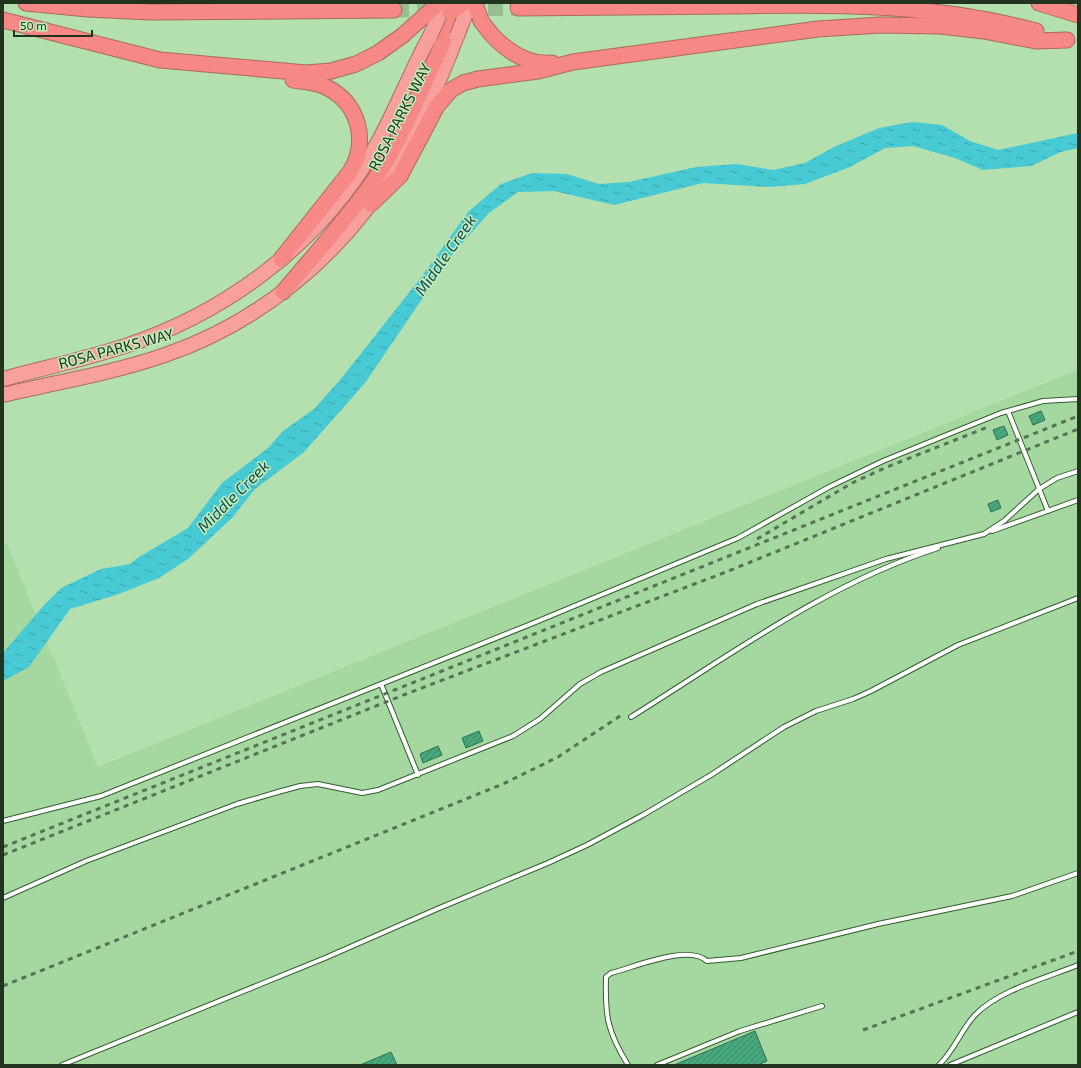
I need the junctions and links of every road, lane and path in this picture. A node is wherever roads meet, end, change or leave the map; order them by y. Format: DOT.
graph roads {
  1 [pos="26,3"];
  2 [pos="463,3"];
  3 [pos="470,3"];
  4 [pos="475,3"];
  5 [pos="1039,3"];
  6 [pos="446,6"];
  7 [pos="518,8"];
  8 [pos="394,10"];
  9 [pos="1078,15"];
  10 [pos="3,20"];
  11 [pos="430,36"];
  12 [pos="451,36"];
  13 [pos="1073,42"];
  14 [pos="573,62"];
  15 [pos="246,67"];
  16 [pos="371,204"];
  17 [pos="281,259"];
  18 [pos="283,292"];
  19 [pos="3,379"];
  20 [pos="3,395"];
  21 [pos="1078,398"];
  22 [pos="1008,411"];
  23 [pos="1078,470"];
  24 [pos="1039,489"];
  25 [pos="1078,500"];
  26 [pos="1048,511"];
  27 [pos="984,534"];
  28 [pos="1078,598"];
  29 [pos="381,684"];
  30 [pos="632,717"];
  31 [pos="418,775"];
  32 [pos="3,821"];
  33 [pos="1078,874"];
  34 [pos="3,898"];
  35 [pos="1078,965"];
  36 [pos="822,1006"];
  37 [pos="1078,1012"];
  38 [pos="62,1065"];
  39 [pos="628,1065"];
  40 [pos="657,1065"];
  41 [pos="939,1065"];
  42 [pos="950,1065"];
  1 -- 8 [label="highway"];
  2 -- 6 [label="highway, bridge"];
  3 -- 12 [label="highway, ROSA PARKS WAY, bridge"];
  4 -- 14 [label="highway, bridge"];
  5 -- 9 [label="highway"];
  6 -- 11 [label="highway, bridge"];
  6 -- 12 [label="highway"];
  6 -- 15 [label="highway, bridge"];
  7 -- 13 [label="highway"];
  10 -- 15 [label="highway"];
  11 -- 17 [label="highway, ROSA PARKS WAY"];
  12 -- 16 [label="highway, ROSA PARKS WAY"];
  12 -- 18 [label="highway"];
  13 -- 14 [label="highway"];
  14 -- 16 [label="highway"];
  15 -- 17 [label="highway"];
  16 -- 18 [label="highway, ROSA PARKS WAY"];
  17 -- 19 [label="highway, ROSA PARKS WAY"];
  18 -- 20 [label="highway, ROSA PARKS WAY"];
  21 -- 22 [label="lane"];
  22 -- 24 [label="lane"];
  22 -- 29 [label="lane"];
  23 -- 24 [label="lane"];
  24 -- 26 [label="lane"];
  24 -- 27 [label="lane"];
  25 -- 26 [label="lane"];
  26 -- 27 [label="lane"];
  27 -- 30 [label="lane"];
  27 -- 31 [label="lane"];
  28 -- 38 [label="lane"];
  29 -- 31 [label="lane"];
  29 -- 32 [label="lane"];
  31 -- 34 [label="lane"];
  33 -- 39 [label="lane"];
  35 -- 41 [label="lane"];
  36 -- 40 [label="lane"];
  37 -- 42 [label="lane"];
}
